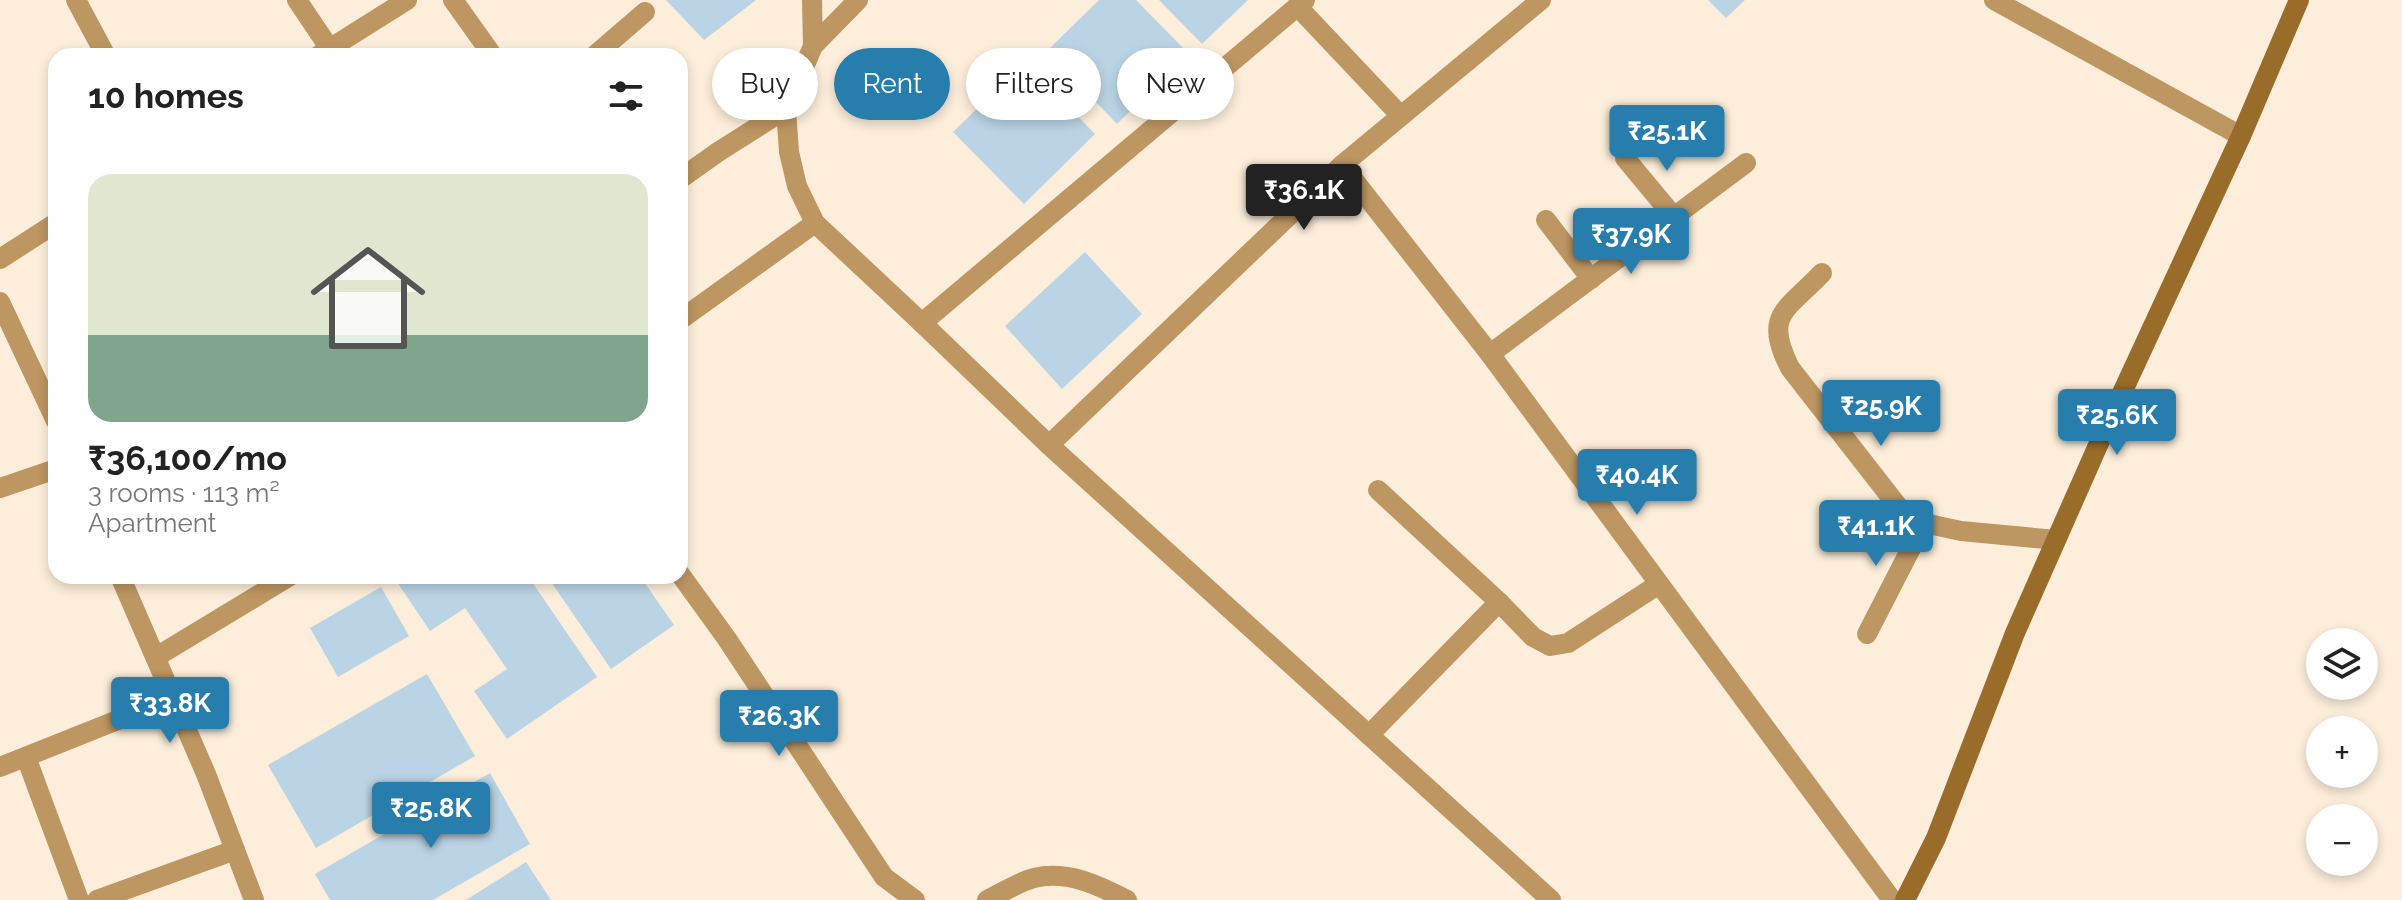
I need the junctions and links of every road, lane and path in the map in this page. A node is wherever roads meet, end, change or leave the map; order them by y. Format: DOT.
graph roads {
  1 [pos="76,0"];
  2 [pos="297,0"];
  3 [pos="407,0"];
  4 [pos="453,0"];
  5 [pos="812,0"];
  6 [pos="858,0"];
  7 [pos="1541,0"];
  8 [pos="1994,0"];
  9 [pos="2299,0"];
  10 [pos="1301,3"];
  11 [pos="645,12"];
  12 [pos="813,46"];
  13 [pos="102,48"];
  14 [pos="322,48"];
  15 [pos="330,48"];
  16 [pos="487,48"];
  17 [pos="603,48"];
  18 [pos="1401,116"];
  19 [pos="769,120"];
  20 [pos="787,120"];
  21 [pos="2241,136"];
  22 [pos="1625,158"];
  23 [pos="1746,163"];
  24 [pos="1342,165"];
  25 [pos="688,173"];
  26 [pos="1674,217"];
  27 [pos="1546,220"];
  28 [pos="815,223"];
  29 [pos="48,228"];
  30 [pos="0,259"];
  31 [pos="1822,273"];
  32 [pos="1591,279"];
  33 [pos="0,302"];
  34 [pos="688,314"];
  35 [pos="922,323"];
  36 [pos="1490,354"];
  37 [pos="48,404"];
  38 [pos="1049,445"];
  39 [pos="48,472"];
  40 [pos="0,488"];
  41 [pos="1378,490"];
  42 [pos="1924,523"];
  43 [pos="2056,540"];
  44 [pos="124,584"];
  45 [pos="277,584"];
  46 [pos="687,584"];
  47 [pos="1659,584"];
  48 [pos="1499,602"];
  49 [pos="1867,634"];
  50 [pos="156,657"];
  51 [pos="173,698"];
  52 [pos="1369,735"];
  53 [pos="26,757"];
  54 [pos="0,767"];
  55 [pos="235,850"];
  56 [pos="79,900"];
  57 [pos="97,900"];
  58 [pos="254,900"];
  59 [pos="915,900"];
  60 [pos="987,900"];
  61 [pos="1127,900"];
  62 [pos="1551,900"];
  63 [pos="1892,900"];
  64 [pos="1905,900"];
  1 -- 13 [label="street"];
  2 -- 14 [label="street"];
  3 -- 15 [label="street"];
  4 -- 16 [label="street"];
  5 -- 12 [label="street"];
  6 -- 12 [label="street"];
  7 -- 18 [label="street"];
  8 -- 21 [label="street"];
  9 -- 21 [label="main road"];
  10 -- 18 [label="street"];
  10 -- 35 [label="street"];
  11 -- 17 [label="street"];
  18 -- 24 [label="street"];
  19 -- 25 [label="street"];
  20 -- 28 [label="street"];
  21 -- 43 [label="main road"];
  22 -- 26 [label="street"];
  23 -- 26 [label="street"];
  24 -- 36 [label="street"];
  24 -- 38 [label="street"];
  26 -- 32 [label="street"];
  27 -- 32 [label="street"];
  28 -- 34 [label="street"];
  28 -- 35 [label="street"];
  29 -- 30 [label="street"];
  31 -- 42 [label="street"];
  32 -- 36 [label="street"];
  33 -- 37 [label="street"];
  35 -- 38 [label="street"];
  36 -- 47 [label="street"];
  38 -- 52 [label="street"];
  39 -- 40 [label="street"];
  41 -- 48 [label="street"];
  42 -- 43 [label="street"];
  42 -- 49 [label="street"];
  43 -- 64 [label="main road"];
  44 -- 50 [label="street"];
  45 -- 50 [label="street"];
  46 -- 59 [label="street"];
  47 -- 48 [label="street"];
  47 -- 63 [label="street"];
  48 -- 52 [label="street"];
  50 -- 51 [label="street"];
  51 -- 53 [label="street"];
  51 -- 55 [label="street"];
  52 -- 62 [label="street"];
  53 -- 54 [label="street"];
  53 -- 56 [label="street"];
  55 -- 57 [label="street"];
  55 -- 58 [label="street"];
  60 -- 61 [label="street"];
}
